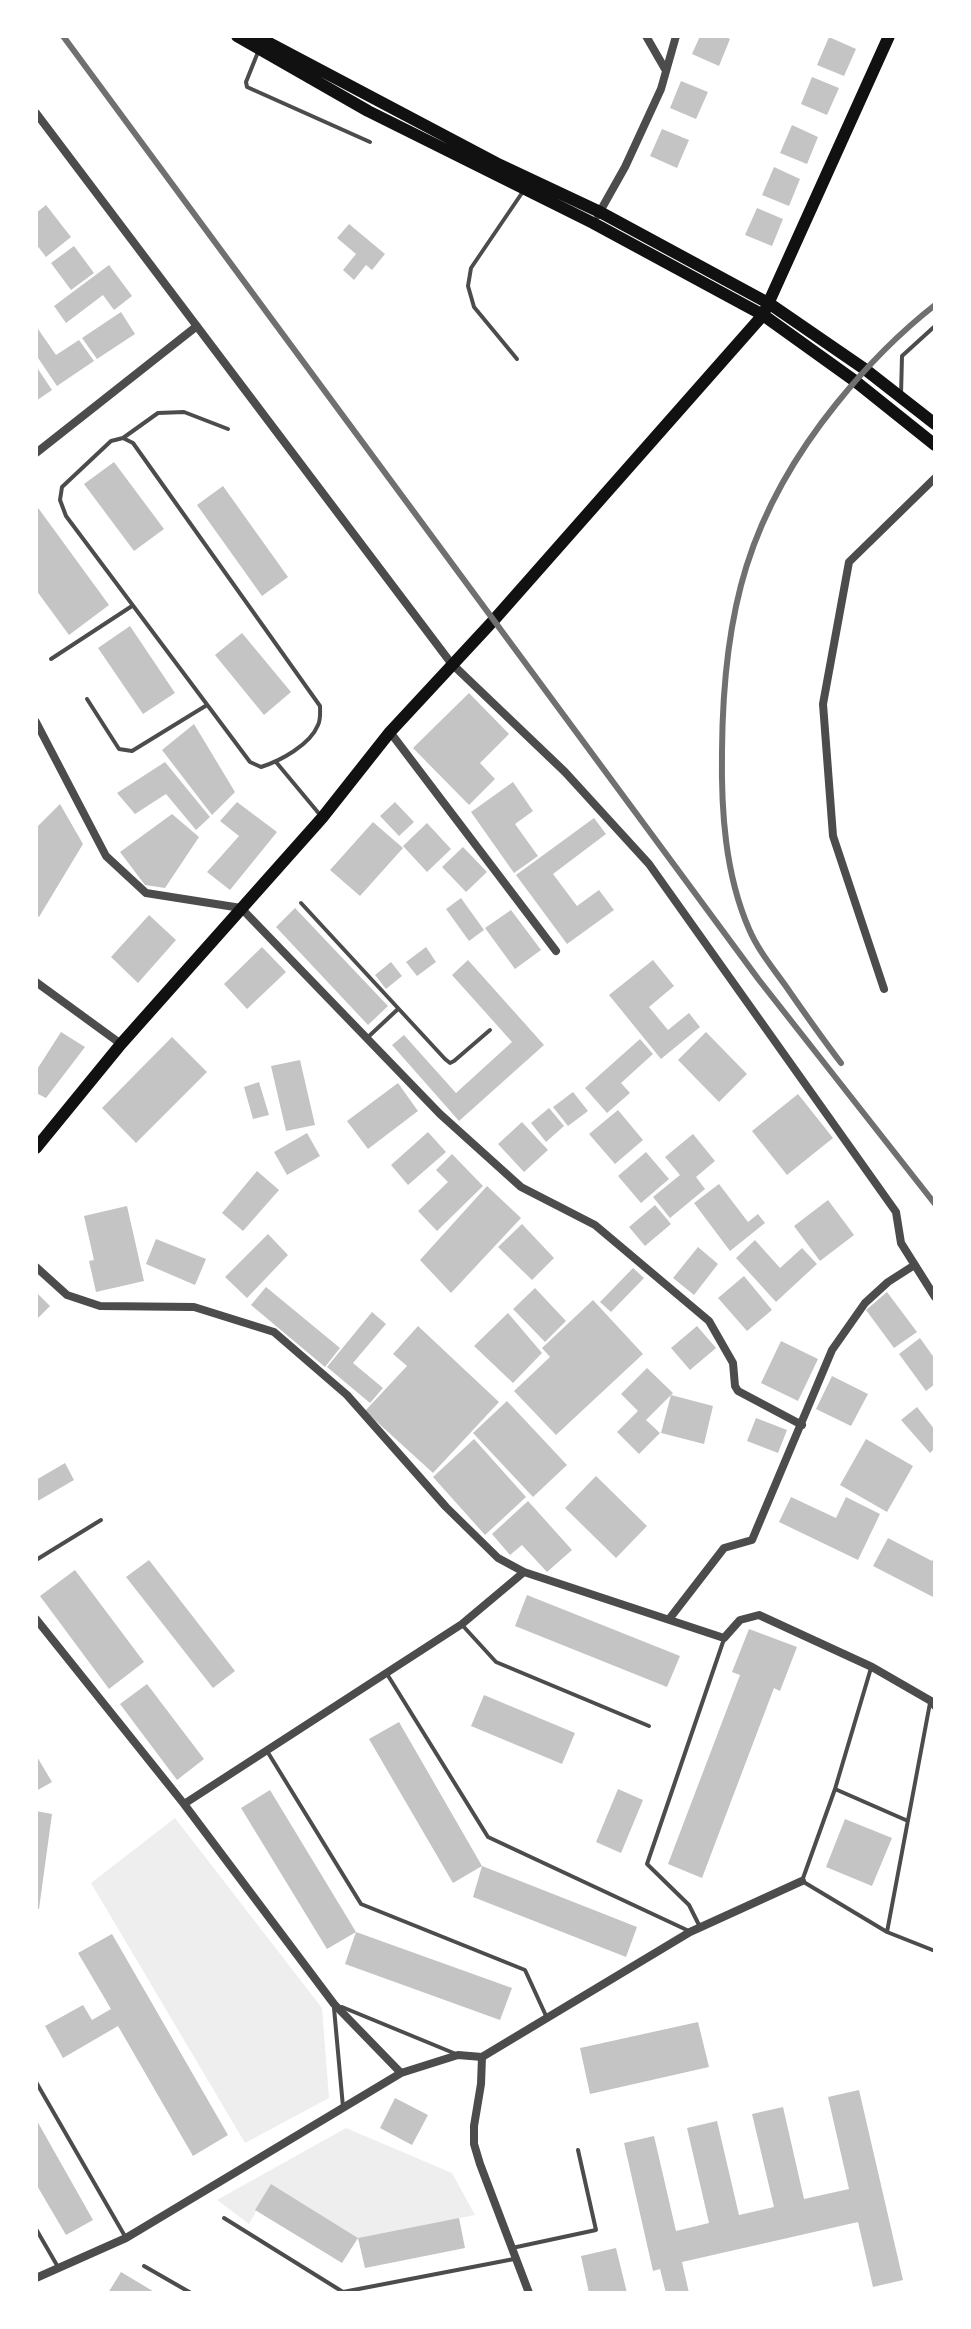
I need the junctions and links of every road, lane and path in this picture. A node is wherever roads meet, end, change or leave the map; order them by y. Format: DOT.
graph roads {
  1 [pos="237,36"];
  2 [pos="256,36"];
  3 [pos="646,36"];
  4 [pos="676,36"];
  5 [pos="889,36"];
  6 [pos="259,50"];
  7 [pos="665,69"];
  8 [pos="36,113"];
  9 [pos="370,142"];
  10 [pos="524,190"];
  11 [pos="596,218"];
  12 [pos="767,309"];
  13 [pos="197,326"];
  14 [pos="935,326"];
  15 [pos="517,359"];
  16 [pos="901,398"];
  17 [pos="935,424"];
  18 [pos="228,429"];
  19 [pos="123,438"];
  20 [pos="935,445"];
  21 [pos="36,453"];
  22 [pos="935,478"];
  23 [pos="132,606"];
  24 [pos="51,659"];
  25 [pos="451,663"];
  26 [pos="87,699"];
  27 [pos="207,705"];
  28 [pos="36,722"];
  29 [pos="390,732"];
  30 [pos="276,762"];
  31 [pos="322,818"];
  32 [pos="301,903"];
  33 [pos="241,908"];
  34 [pos="556,951"];
  35 [pos="36,982"];
  36 [pos="884,989"];
  37 [pos="398,1009"];
  38 [pos="490,1030"];
  39 [pos="367,1038"];
  40 [pos="121,1044"];
  41 [pos="36,1148"];
  42 [pos="913,1266"];
  43 [pos="36,1267"];
  44 [pos="935,1297"];
  45 [pos="802,1425"];
  46 [pos="101,1520"];
  47 [pos="36,1560"];
  48 [pos="524,1572"];
  49 [pos="670,1618"];
  50 [pos="36,1619"];
  51 [pos="462,1624"];
  52 [pos="724,1638"];
  53 [pos="872,1667"];
  54 [pos="387,1674"];
  55 [pos="933,1704"];
  56 [pos="649,1726"];
  57 [pos="267,1751"];
  58 [pos="835,1789"];
  59 [pos="184,1804"];
  60 [pos="908,1821"];
  61 [pos="802,1881"];
  62 [pos="701,1927"];
  63 [pos="690,1932"];
  64 [pos="887,1932"];
  65 [pos="935,1951"];
  66 [pos="334,2004"];
  67 [pos="547,2018"];
  68 [pos="458,2055"];
  69 [pos="482,2057"];
  70 [pos="401,2073"];
  71 [pos="36,2082"];
  72 [pos="343,2110"];
  73 [pos="578,2150"];
  74 [pos="224,2218"];
  75 [pos="36,2229"];
  76 [pos="126,2238"];
  77 [pos="512,2248"];
  78 [pos="516,2258"];
  79 [pos="144,2266"];
  80 [pos="59,2269"];
  81 [pos="36,2278"];
  82 [pos="191,2293"];
  83 [pos="529,2293"];
  1 -- 6 [label="main road"];
  2 -- 11 [label="main road"];
  3 -- 7 [label="street"];
  4 -- 7 [label="street"];
  5 -- 12 [label="main road"];
  6 -- 9 [label="lane"];
  6 -- 10 [label="main road"];
  7 -- 11 [label="street"];
  8 -- 13 [label="street"];
  10 -- 11 [label="main road"];
  10 -- 15 [label="lane"];
  11 -- 12 [label="main road"];
  12 -- 16 [label="main road"];
  12 -- 20 [label="main road"];
  12 -- 25 [label="main road"];
  13 -- 21 [label="street"];
  13 -- 25 [label="street"];
  14 -- 16 [label="lane"];
  16 -- 17 [label="main road"];
  18 -- 19 [label="lane"];
  19 -- 23 [label="lane"];
  19 -- 30 [label="lane"];
  22 -- 36 [label="street"];
  23 -- 24 [label="lane"];
  23 -- 27 [label="lane"];
  25 -- 29 [label="main road"];
  25 -- 42 [label="street"];
  26 -- 27 [label="lane"];
  27 -- 30 [label="lane"];
  28 -- 33 [label="street"];
  29 -- 31 [label="main road"];
  29 -- 34 [label="street"];
  30 -- 31 [label="lane"];
  31 -- 33 [label="main road"];
  32 -- 37 [label="lane"];
  33 -- 39 [label="street"];
  33 -- 40 [label="main road"];
  35 -- 40 [label="street"];
  37 -- 38 [label="lane"];
  37 -- 39 [label="lane"];
  39 -- 45 [label="street"];
  40 -- 41 [label="main road"];
  42 -- 44 [label="street"];
  42 -- 45 [label="street"];
  43 -- 48 [label="street"];
  45 -- 49 [label="street"];
  46 -- 47 [label="lane"];
  48 -- 49 [label="street"];
  48 -- 51 [label="street"];
  49 -- 52 [label="street"];
  50 -- 59 [label="street"];
  51 -- 54 [label="street"];
  51 -- 56 [label="lane"];
  52 -- 53 [label="street"];
  52 -- 62 [label="lane"];
  53 -- 55 [label="street"];
  53 -- 58 [label="lane"];
  54 -- 57 [label="street"];
  54 -- 63 [label="lane"];
  55 -- 60 [label="lane"];
  57 -- 59 [label="street"];
  57 -- 67 [label="lane"];
  58 -- 60 [label="lane"];
  58 -- 61 [label="lane"];
  59 -- 66 [label="street"];
  60 -- 64 [label="lane"];
  61 -- 62 [label="street"];
  61 -- 64 [label="lane"];
  62 -- 63 [label="street"];
  63 -- 67 [label="street"];
  64 -- 65 [label="lane"];
  66 -- 68 [label="lane"];
  66 -- 70 [label="street"];
  66 -- 72 [label="lane"];
  67 -- 69 [label="street"];
  68 -- 69 [label="street"];
  68 -- 70 [label="street"];
  69 -- 77 [label="street"];
  70 -- 72 [label="street"];
  71 -- 76 [label="lane"];
  72 -- 76 [label="street"];
  73 -- 77 [label="lane"];
  74 -- 78 [label="lane"];
  75 -- 80 [label="lane"];
  76 -- 80 [label="street"];
  77 -- 78 [label="street"];
  78 -- 83 [label="street"];
  79 -- 82 [label="lane"];
  80 -- 81 [label="street"];
}
